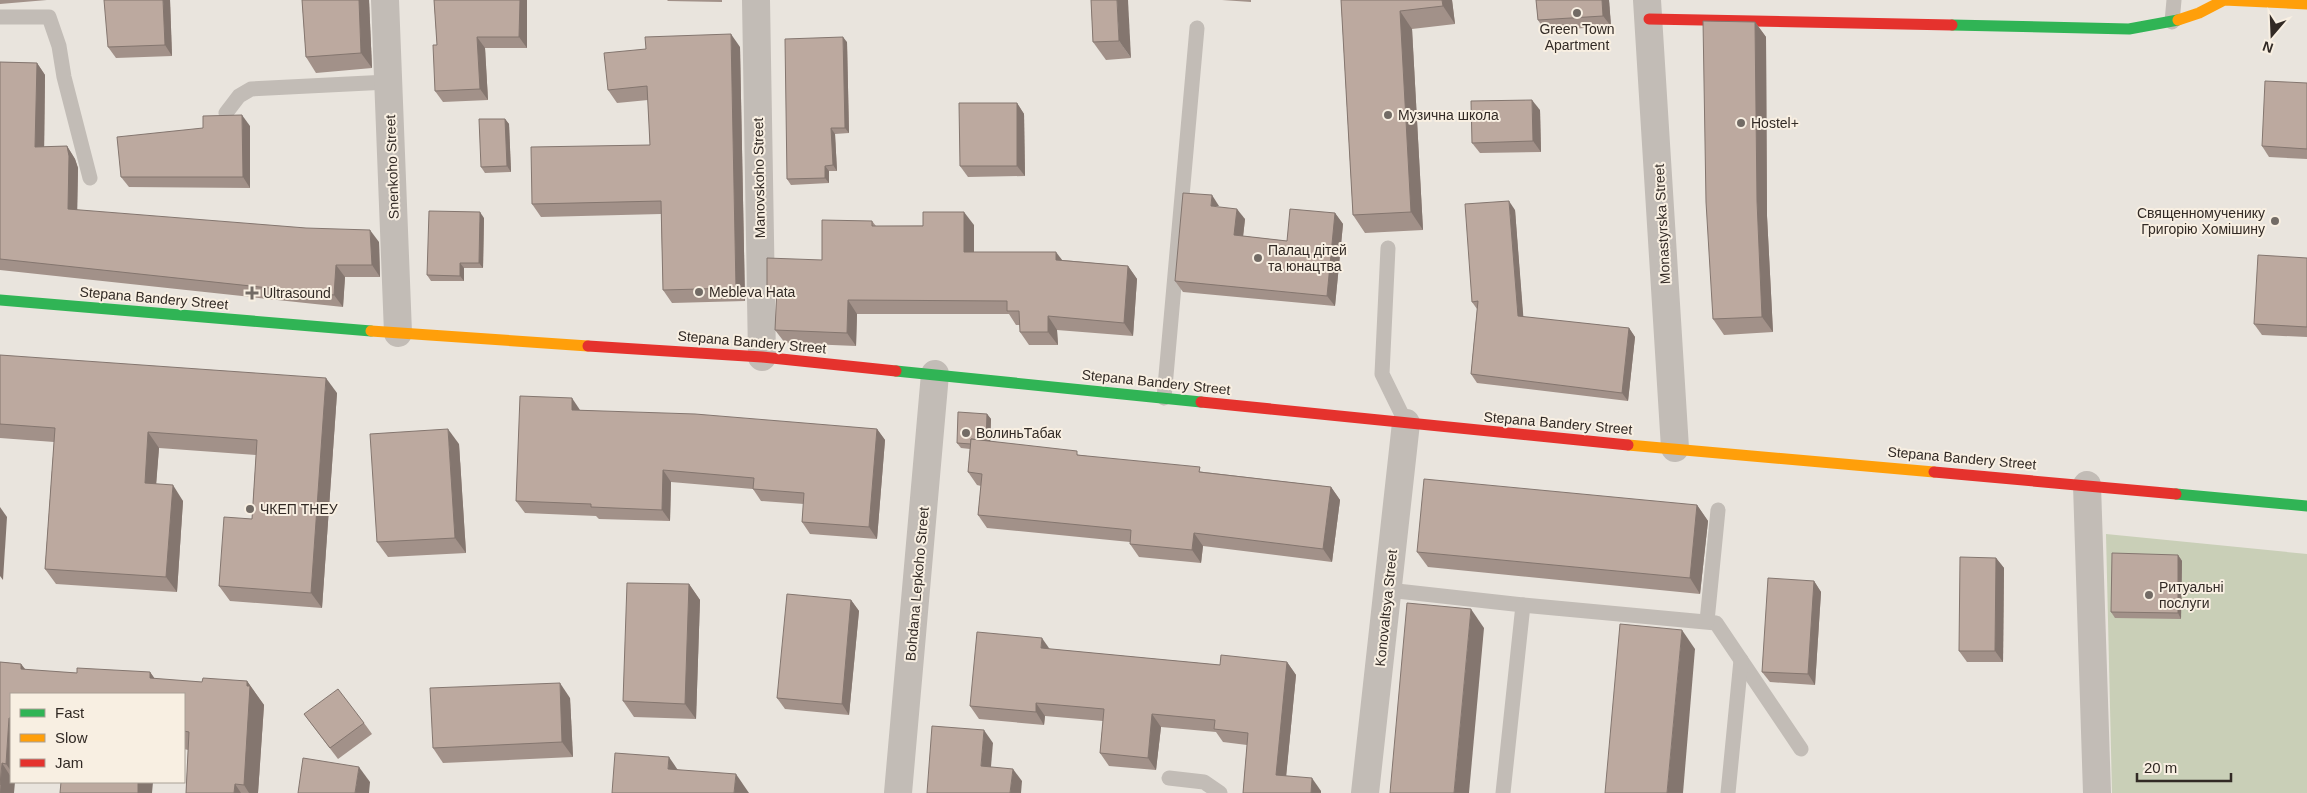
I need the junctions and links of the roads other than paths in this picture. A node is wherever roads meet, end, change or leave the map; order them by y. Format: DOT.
graph roads {
  1 [pos="386,0"];
  2 [pos="756,0"];
  3 [pos="2174,0"];
  4 [pos="2307,4"];
  5 [pos="1648,10"];
  6 [pos="0,17"];
  7 [pos="2172,22"];
  8 [pos="1197,28"];
  9 [pos="388,82"];
  10 [pos="226,113"];
  11 [pos="90,178"];
  12 [pos="1388,248"];
  13 [pos="0,300"];
  14 [pos="398,333"];
  15 [pos="762,357"];
  16 [pos="936,374"];
  17 [pos="1164,398"];
  18 [pos="1406,423"];
  19 [pos="1675,448"];
  20 [pos="2087,484"];
  21 [pos="2307,506"];
  22 [pos="1718,510"];
  23 [pos="1388,590"];
  24 [pos="1523,605"];
  25 [pos="1707,621"];
  26 [pos="1741,660"];
  27 [pos="1801,749"];
  28 [pos="1169,778"];
  29 [pos="898,793"];
  30 [pos="1220,793"];
  31 [pos="1366,793"];
  32 [pos="1503,793"];
  33 [pos="1728,793"];
  34 [pos="2097,793"];
  1 -- 9 [label="street, Snenkoho Street"];
  2 -- 15 [label="street, Manovskoho Street"];
  3 -- 7 [label="lane"];
  4 -- 7 [label="street"];
  5 -- 7 [label="street"];
  5 -- 19 [label="street, Monastyrska Street"];
  6 -- 11 [label="lane"];
  8 -- 17 [label="lane"];
  9 -- 10 [label="lane"];
  9 -- 14 [label="street, Snenkoho Street"];
  12 -- 18 [label="lane"];
  13 -- 14 [label="street, Stepana Bandery Street"];
  14 -- 15 [label="street, Stepana Bandery Street"];
  15 -- 16 [label="street, Stepana Bandery Street"];
  16 -- 17 [label="street, Stepana Bandery Street"];
  16 -- 29 [label="street, Bohdana Lepkoho Street"];
  17 -- 18 [label="street, Stepana Bandery Street"];
  18 -- 19 [label="street, Stepana Bandery Street"];
  18 -- 23 [label="street, Konovaltsya Street"];
  19 -- 20 [label="street, Stepana Bandery Street"];
  20 -- 21 [label="street, Stepana Bandery Street"];
  20 -- 34 [label="street"];
  22 -- 25 [label="lane"];
  23 -- 24 [label="lane"];
  23 -- 31 [label="street, Konovaltsya Street"];
  24 -- 25 [label="lane"];
  24 -- 32 [label="lane"];
  25 -- 26 [label="lane"];
  26 -- 27 [label="lane"];
  26 -- 33 [label="lane"];
  28 -- 30 [label="lane"];
}
